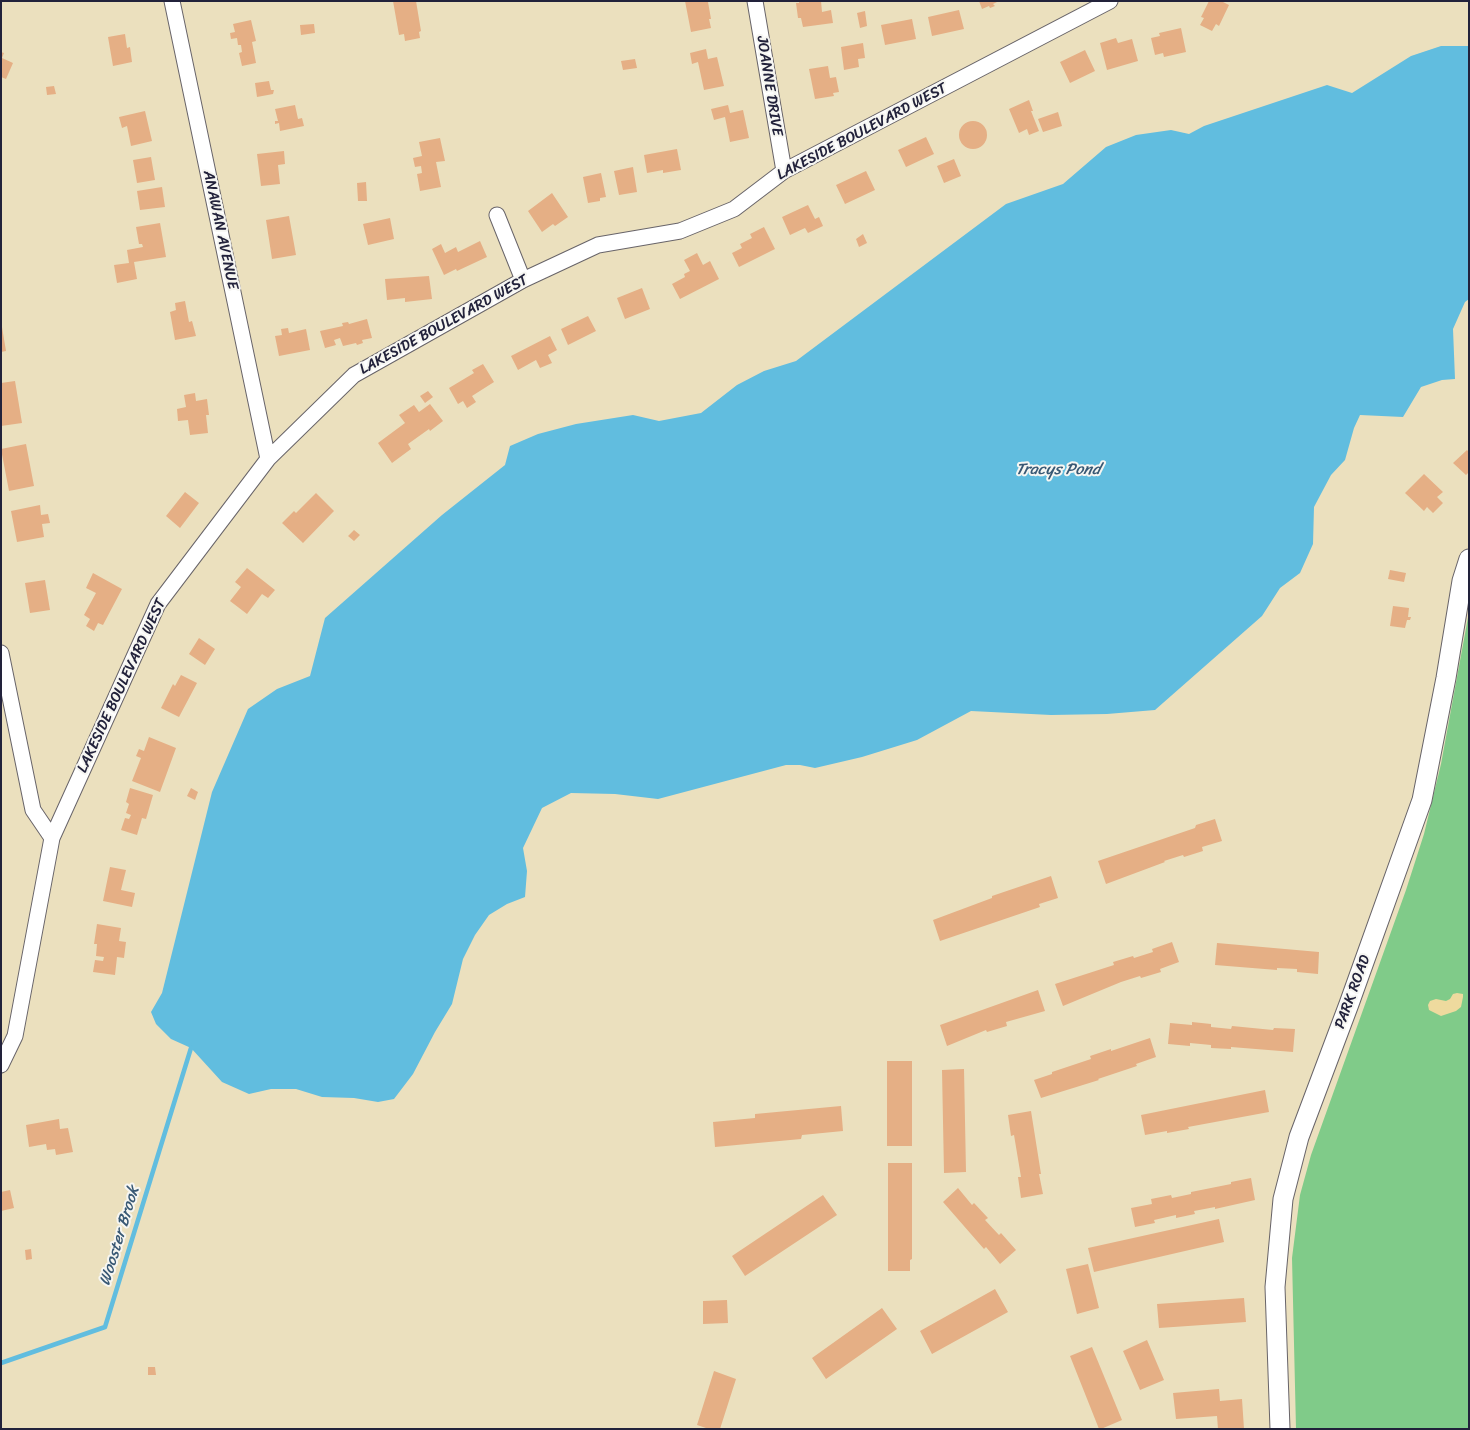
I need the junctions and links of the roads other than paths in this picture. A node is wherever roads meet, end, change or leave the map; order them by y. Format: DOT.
graph roads {
  1 [pos="172,1"];
  2 [pos="755,1"];
  3 [pos="1110,1"];
  4 [pos="784,171"];
  5 [pos="497,214"];
  6 [pos="524,280"];
  7 [pos="268,459"];
  8 [pos="1469,559"];
  9 [pos="1465,581"];
  10 [pos="1,653"];
  11 [pos="52,838"];
  12 [pos="1,1065"];
  13 [pos="1280,1429"];
  1 -- 7 [label="street, ANAWAN AVENUE"];
  2 -- 4 [label="street, JOANNE DRIVE"];
  3 -- 4 [label="street, LAKESIDE BOULEVARD WEST"];
  4 -- 6 [label="street, LAKESIDE BOULEVARD WEST"];
  5 -- 6 [label="street"];
  6 -- 7 [label="street, LAKESIDE BOULEVARD WEST"];
  7 -- 11 [label="street, LAKESIDE BOULEVARD WEST"];
  8 -- 9 [label="main road, PARK ROAD"];
  9 -- 13 [label="main road, PARK ROAD"];
  10 -- 11 [label="street"];
  11 -- 12 [label="street, LAKESIDE BOULEVARD WEST"];
}
